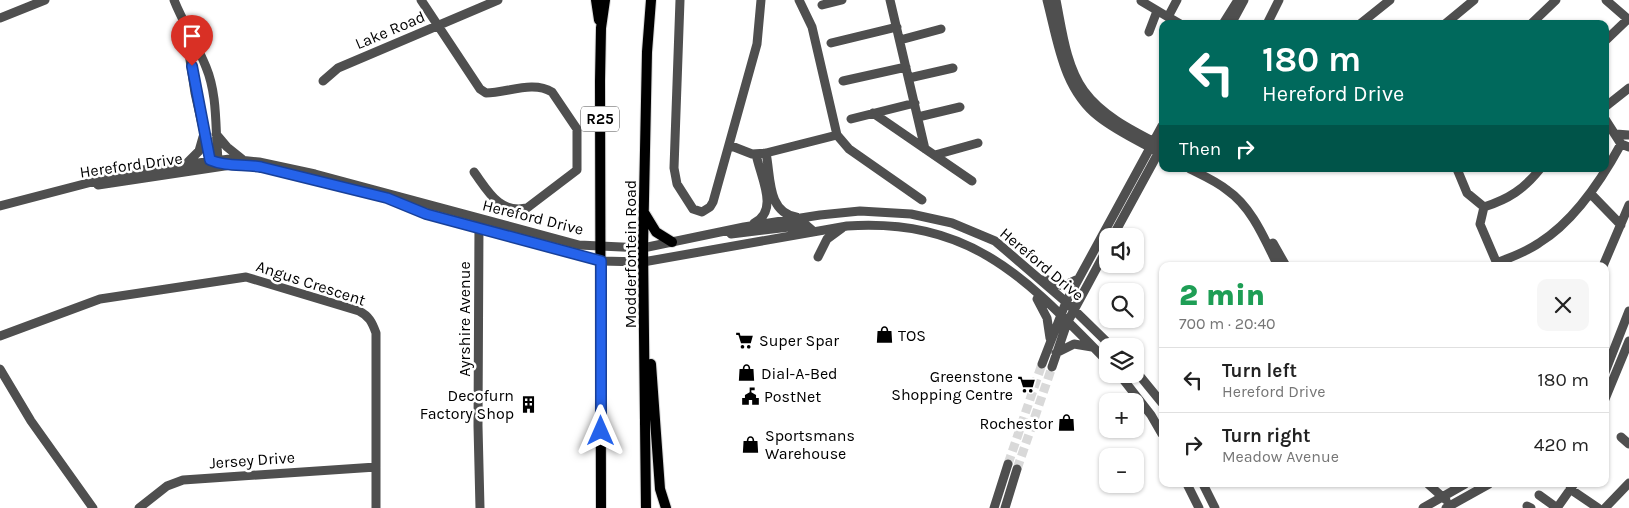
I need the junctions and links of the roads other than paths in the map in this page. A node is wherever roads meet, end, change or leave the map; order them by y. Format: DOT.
graph roads {
  1 [pos="45,0"];
  2 [pos="174,0"];
  3 [pos="421,0"];
  4 [pos="498,0"];
  5 [pos="596,0"];
  6 [pos="605,0"];
  7 [pos="651,0"];
  8 [pos="680,0"];
  9 [pos="761,0"];
  10 [pos="799,0"];
  11 [pos="842,0"];
  12 [pos="1047,0"];
  13 [pos="1056,0"];
  14 [pos="1177,0"];
  15 [pos="1238,0"];
  16 [pos="1244,0"];
  17 [pos="1279,0"];
  18 [pos="1390,0"];
  19 [pos="1474,0"];
  20 [pos="1556,0"];
  21 [pos="1606,0"];
  22 [pos="892,1"];
  23 [pos="1140,1"];
  24 [pos="822,5"];
  25 [pos="1158,11"];
  26 [pos="1168,17"];
  27 [pos="0,18"];
  28 [pos="1629,19"];
  29 [pos="1173,20"];
  30 [pos="1226,20"];
  31 [pos="1233,20"];
  32 [pos="1269,20"];
  33 [pos="1365,20"];
  34 [pos="1450,20"];
  35 [pos="1535,20"];
  36 [pos="185,27"];
  37 [pos="438,27"];
  38 [pos="897,27"];
  39 [pos="601,28"];
  40 [pos="941,29"];
  41 [pos="1148,32"];
  42 [pos="1609,37"];
  43 [pos="900,40"];
  44 [pos="832,44"];
  45 [pos="906,67"];
  46 [pos="953,68"];
  47 [pos="909,78"];
  48 [pos="324,80"];
  49 [pos="843,81"];
  50 [pos="1629,88"];
  51 [pos="915,103"];
  52 [pos="1609,104"];
  53 [pos="960,107"];
  54 [pos="873,113"];
  55 [pos="918,117"];
  56 [pos="851,119"];
  57 [pos="1609,124"];
  58 [pos="216,133"];
  59 [pos="1616,134"];
  60 [pos="204,135"];
  61 [pos="837,135"];
  62 [pos="1629,135"];
  63 [pos="978,143"];
  64 [pos="729,145"];
  65 [pos="1625,145"];
  66 [pos="1159,147"];
  67 [pos="925,149"];
  68 [pos="766,153"];
  69 [pos="756,154"];
  70 [pos="934,155"];
  71 [pos="244,159"];
  72 [pos="214,163"];
  73 [pos="183,166"];
  74 [pos="1609,167"];
  75 [pos="474,172"];
  76 [pos="1195,172"];
  77 [pos="1207,172"];
  78 [pos="1460,172"];
  79 [pos="1537,172"];
  80 [pos="1605,172"];
  81 [pos="972,181"];
  82 [pos="61,190"];
  83 [pos="1590,193"];
  84 [pos="922,200"];
  85 [pos="1629,205"];
  86 [pos="0,206"];
  87 [pos="1484,207"];
  88 [pos="644,210"];
  89 [pos="799,218"];
  90 [pos="479,224"];
  91 [pos="1621,225"];
  92 [pos="847,226"];
  93 [pos="744,227"];
  94 [pos="1117,228"];
  95 [pos="813,231"];
  96 [pos="721,232"];
  97 [pos="672,242"];
  98 [pos="601,246"];
  99 [pos="643,248"];
  100 [pos="818,257"];
  101 [pos="601,261"];
  102 [pos="1020,261"];
  103 [pos="644,262"];
  104 [pos="1276,262"];
  105 [pos="1283,262"];
  106 [pos="1497,262"];
  107 [pos="1504,262"];
  108 [pos="1605,262"];
  109 [pos="1099,264"];
  110 [pos="1078,279"];
  111 [pos="1023,281"];
  112 [pos="1066,302"];
  113 [pos="1074,310"];
  114 [pos="1629,311"];
  115 [pos="1060,316"];
  116 [pos="1067,323"];
  117 [pos="0,336"];
  118 [pos="644,336"];
  119 [pos="1103,338"];
  120 [pos="1050,340"];
  121 [pos="1629,341"];
  122 [pos="1093,347"];
  123 [pos="1056,353"];
  124 [pos="1099,353"];
  125 [pos="1609,362"];
  126 [pos="1042,364"];
  127 [pos="1052,367"];
  128 [pos="0,369"];
  129 [pos="1144,381"];
  130 [pos="1125,383"];
  131 [pos="1609,389"];
  132 [pos="1159,399"];
  133 [pos="1159,429"];
  134 [pos="1620,438"];
  135 [pos="1629,444"];
  136 [pos="1008,464"];
  137 [pos="376,467"];
  138 [pos="1017,469"];
  139 [pos="1629,483"];
  140 [pos="1188,487"];
  141 [pos="1204,487"];
  142 [pos="1424,487"];
  143 [pos="1431,487"];
  144 [pos="1460,487"];
  145 [pos="1485,487"];
  146 [pos="1571,487"];
  147 [pos="1573,487"];
  148 [pos="1538,495"];
  149 [pos="1440,498"];
  150 [pos="1449,507"];
  151 [pos="93,508"];
  152 [pos="139,508"];
  153 [pos="376,508"];
  154 [pos="480,508"];
  155 [pos="601,508"];
  156 [pos="646,508"];
  157 [pos="666,508"];
  158 [pos="994,508"];
  159 [pos="1005,508"];
  160 [pos="1199,508"];
  161 [pos="1215,508"];
  162 [pos="1423,508"];
  163 [pos="1557,508"];
  164 [pos="1598,508"];
  165 [pos="1605,508"];
  1 -- 27 [label="street"];
  2 -- 36 [label="street"];
  3 -- 37 [label="street"];
  4 -- 37 [label="street, Lake Road"];
  5 -- 39 [label="main road"];
  6 -- 39 [label="main road, Modderfontein Road / R25"];
  7 -- 88 [label="main road, Modderfontein Road"];
  8 -- 64 [label="street"];
  9 -- 64 [label="street"];
  10 -- 61 [label="street"];
  11 -- 24 [label="street"];
  12 -- 66 [label="street"];
  13 -- 66 [label="street"];
  14 -- 26 [label="street"];
  15 -- 30 [label="street"];
  16 -- 31 [label="street"];
  17 -- 32 [label="street"];
  18 -- 33 [label="street"];
  19 -- 34 [label="street"];
  20 -- 35 [label="street"];
  21 -- 28 [label="street"];
  22 -- 38 [label="street"];
  23 -- 25 [label="street"];
  25 -- 26 [label="street"];
  25 -- 41 [label="street"];
  26 -- 29 [label="street"];
  28 -- 42 [label="street"];
  36 -- 58 [label="street"];
  36 -- 60 [label="street"];
  37 -- 48 [label="street, Lake Road"];
  37 -- 75 [label="street"];
  38 -- 43 [label="street"];
  38 -- 44 [label="street"];
  39 -- 98 [label="main road, Modderfontein Road / R25"];
  40 -- 43 [label="street"];
  43 -- 45 [label="street"];
  45 -- 47 [label="street"];
  45 -- 49 [label="street"];
  46 -- 47 [label="street"];
  47 -- 51 [label="street"];
  50 -- 52 [label="street"];
  51 -- 54 [label="street"];
  51 -- 55 [label="street"];
  53 -- 55 [label="street"];
  54 -- 56 [label="street"];
  54 -- 67 [label="street"];
  55 -- 67 [label="street"];
  57 -- 59 [label="street"];
  58 -- 71 [label="street"];
  58 -- 72 [label="street"];
  59 -- 62 [label="street"];
  59 -- 65 [label="street"];
  60 -- 72 [label="street"];
  60 -- 73 [label="street"];
  61 -- 68 [label="street"];
  61 -- 84 [label="street"];
  63 -- 70 [label="street"];
  64 -- 69 [label="street"];
  65 -- 74 [label="street"];
  66 -- 94 [label="street"];
  66 -- 110 [label="street"];
  67 -- 70 [label="street"];
  68 -- 69 [label="street"];
  68 -- 89 [label="street"];
  69 -- 93 [label="street"];
  70 -- 81 [label="street"];
  71 -- 72 [label="street, Hereford Drive"];
  71 -- 90 [label="street, Hereford Drive"];
  72 -- 73 [label="street, Hereford Drive"];
  72 -- 82 [label="street, Hereford Drive"];
  72 -- 90 [label="street, Hereford Drive"];
  73 -- 82 [label="street, Hereford Drive"];
  76 -- 104 [label="street"];
  77 -- 105 [label="street"];
  78 -- 87 [label="street"];
  79 -- 87 [label="street"];
  80 -- 83 [label="street"];
  82 -- 86 [label="street, Hereford Drive"];
  83 -- 91 [label="street"];
  83 -- 107 [label="street"];
  85 -- 91 [label="street"];
  87 -- 106 [label="street"];
  88 -- 97 [label="main road"];
  88 -- 99 [label="main road, Modderfontein Road"];
  89 -- 93 [label="street, Hereford Drive"];
  89 -- 102 [label="street, Hereford Drive"];
  90 -- 98 [label="street, Hereford Drive"];
  90 -- 101 [label="street, Hereford Drive"];
  90 -- 154 [label="street, Ayrshire Avenue"];
  91 -- 108 [label="street"];
  92 -- 95 [label="street, Hereford Drive"];
  92 -- 100 [label="street"];
  92 -- 111 [label="street, Hereford Drive"];
  93 -- 96 [label="street, Hereford Drive"];
  95 -- 96 [label="street"];
  95 -- 103 [label="street, Hereford Drive"];
  96 -- 97 [label="street, Hereford Drive"];
  97 -- 99 [label="street, Hereford Drive"];
  98 -- 99 [label="street, Hereford Drive"];
  98 -- 101 [label="main road, Modderfontein Road / R25"];
  99 -- 103 [label="main road, Modderfontein Road"];
  101 -- 103 [label="street, Hereford Drive"];
  101 -- 155 [label="main road, Modderfontein Road / R25"];
  102 -- 110 [label="street"];
  102 -- 112 [label="street, Hereford Drive"];
  103 -- 118 [label="main road, Modderfontein Road"];
  109 -- 113 [label="street"];
  110 -- 112 [label="street"];
  111 -- 115 [label="street, Hereford Drive"];
  111 -- 120 [label="street"];
  112 -- 113 [label="street, Hereford Drive"];
  112 -- 115 [label="street"];
  113 -- 116 [label="street"];
  113 -- 119 [label="street, Hereford Drive"];
  114 -- 125 [label="street"];
  115 -- 116 [label="street, Hereford Drive"];
  115 -- 120 [label="street"];
  116 -- 122 [label="street, Hereford Drive"];
  116 -- 123 [label="street"];
  117 -- 137 [label="street, Angus Crescent"];
  118 -- 156 [label="main road, Modderfontein Road"];
  118 -- 157 [label="main road"];
  120 -- 126 [label="street"];
  121 -- 131 [label="street"];
  122 -- 123 [label="street"];
  122 -- 124 [label="street, Hereford Drive"];
  123 -- 127 [label="street"];
  128 -- 151 [label="street"];
  129 -- 132 [label="street"];
  130 -- 133 [label="street"];
  134 -- 135 [label="street"];
  136 -- 158 [label="street"];
  137 -- 152 [label="street, Jersey Drive"];
  137 -- 153 [label="street, Angus Crescent"];
  138 -- 159 [label="street"];
  139 -- 165 [label="street"];
  140 -- 160 [label="street"];
  141 -- 161 [label="street"];
  142 -- 149 [label="street"];
  143 -- 149 [label="street"];
  144 -- 149 [label="street"];
  145 -- 150 [label="street"];
  146 -- 163 [label="street"];
  147 -- 164 [label="street"];
  148 -- 163 [label="street"];
  149 -- 150 [label="street"];
  149 -- 162 [label="street"];
}
